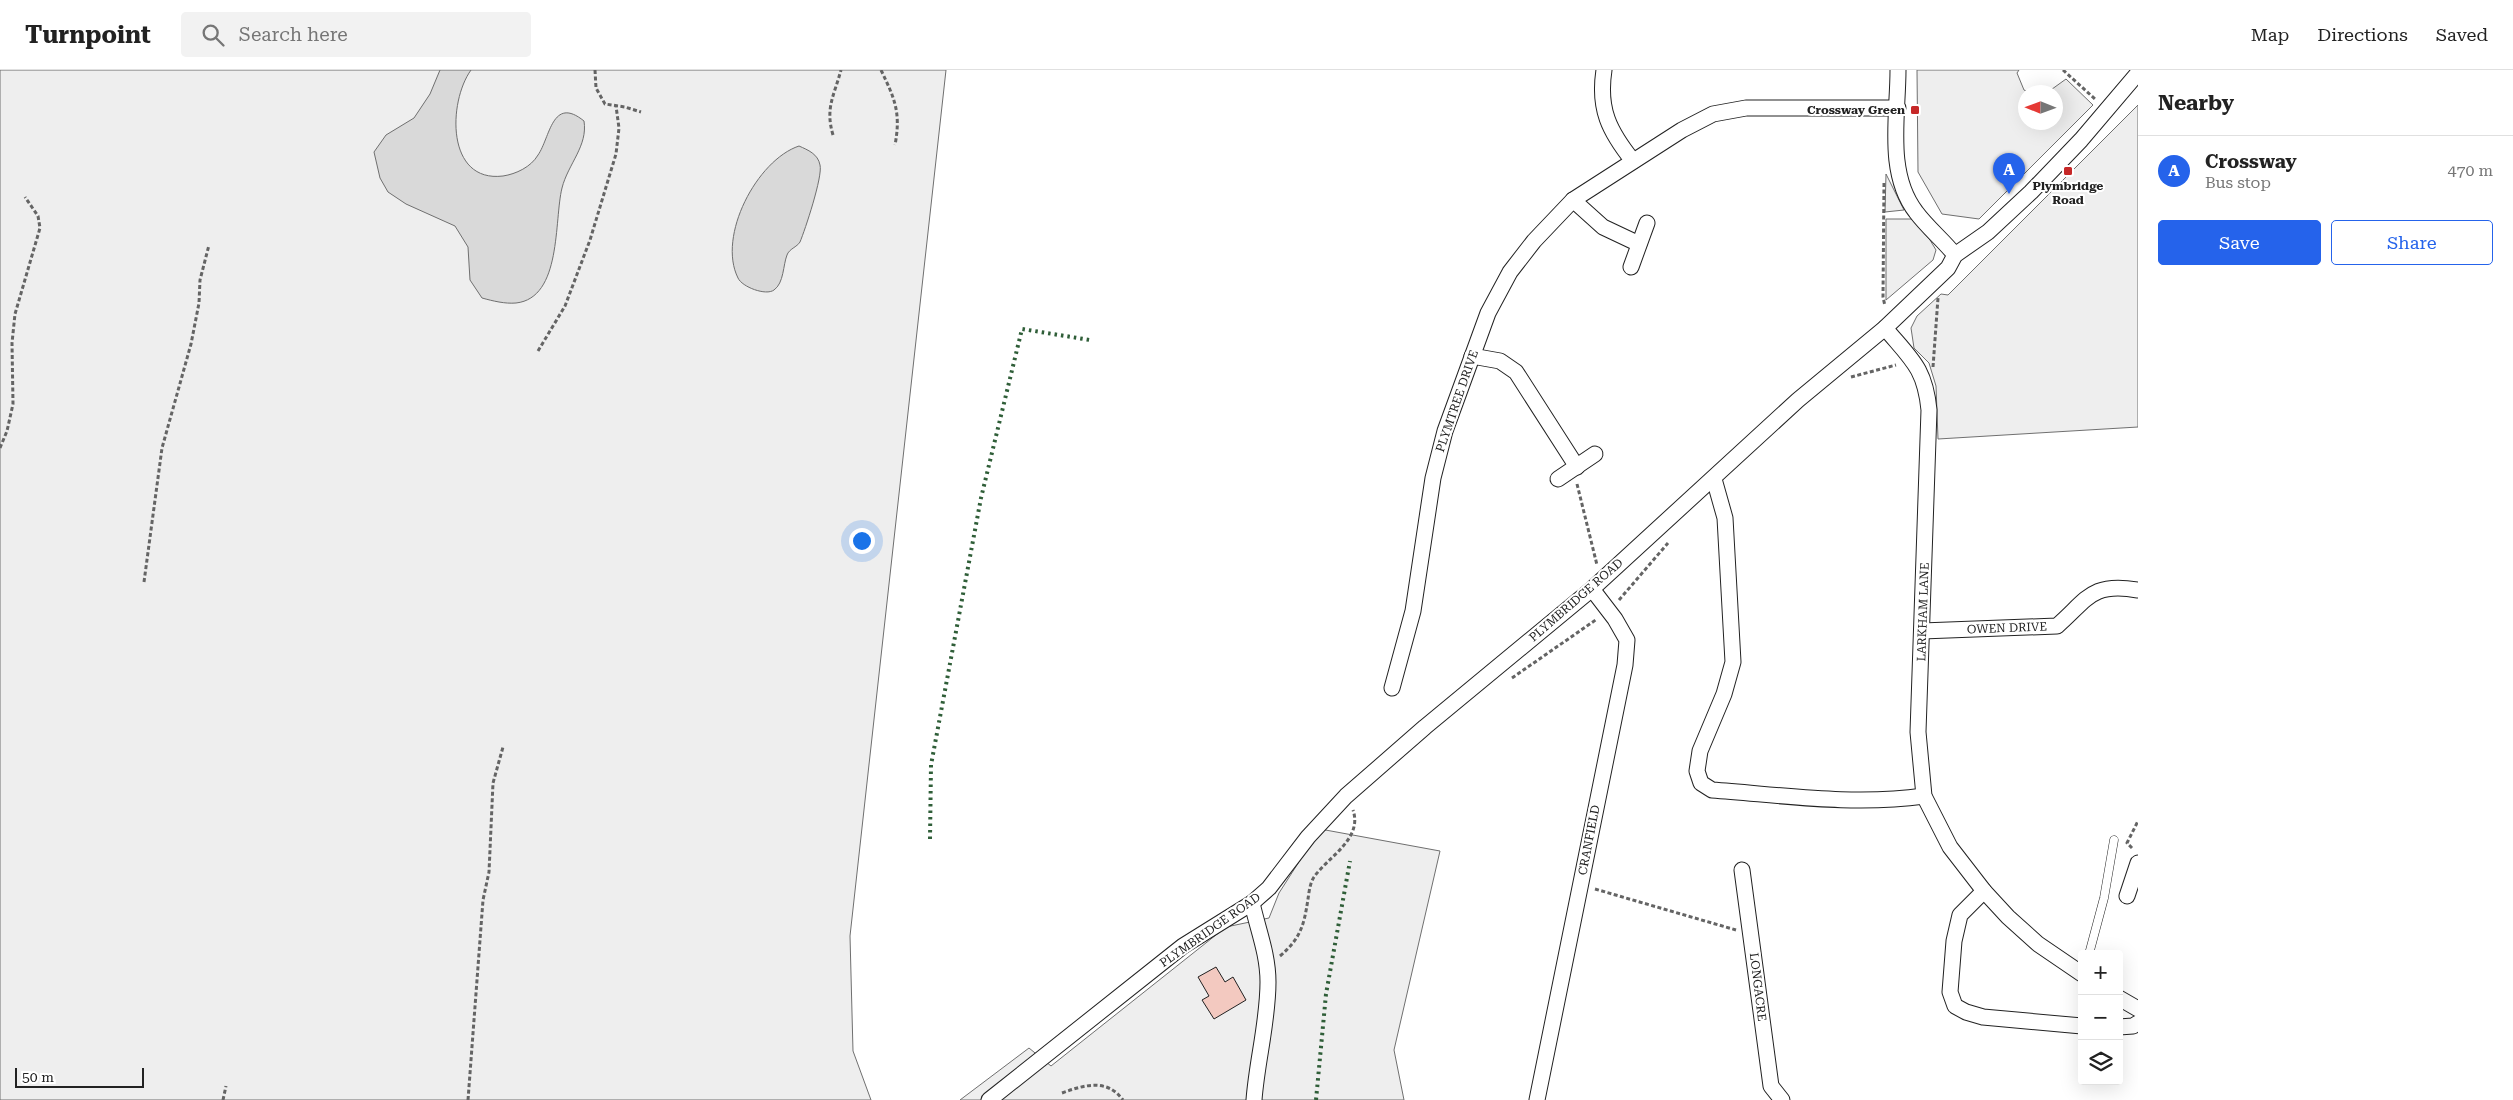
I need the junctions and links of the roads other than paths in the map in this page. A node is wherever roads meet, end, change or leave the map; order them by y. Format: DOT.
graph roads {
  1 [pos="1604,70"];
  2 [pos="1898,70"];
  3 [pos="2138,72"];
  4 [pos="1898,108"];
  5 [pos="1633,161"];
  6 [pos="1573,200"];
  7 [pos="1647,223"];
  8 [pos="1639,244"];
  9 [pos="1955,254"];
  10 [pos="1631,267"];
  11 [pos="1888,326"];
  12 [pos="1472,356"];
  13 [pos="1596,454"];
  14 [pos="1577,466"];
  15 [pos="1558,479"];
  16 [pos="1714,479"];
  17 [pos="1596,585"];
  18 [pos="2138,590"];
  19 [pos="1922,631"];
  20 [pos="1392,688"];
  21 [pos="1924,796"];
  22 [pos="2114,840"];
  23 [pos="2138,863"];
  24 [pos="1742,870"];
  25 [pos="1984,891"];
  26 [pos="2127,896"];
  27 [pos="1252,903"];
  28 [pos="2090,950"];
  29 [pos="2078,971"];
  30 [pos="2123,1000"];
  31 [pos="2138,1009"];
  32 [pos="2138,1023"];
  33 [pos="2078,1026"];
  34 [pos="2123,1027"];
  35 [pos="989,1100"];
  36 [pos="1254,1100"];
  37 [pos="1537,1100"];
  38 [pos="1782,1100"];
  1 -- 5 [label="street"];
  2 -- 4 [label="street"];
  3 -- 9 [label="street, PLYMBRIDGE ROAD"];
  4 -- 5 [label="street, PLYMTREE DRIVE"];
  4 -- 9 [label="street"];
  5 -- 6 [label="street, PLYMTREE DRIVE"];
  6 -- 8 [label="street"];
  6 -- 12 [label="street, PLYMTREE DRIVE"];
  7 -- 8 [label="street"];
  8 -- 10 [label="street"];
  9 -- 11 [label="street, PLYMBRIDGE ROAD"];
  11 -- 16 [label="street, PLYMBRIDGE ROAD"];
  11 -- 19 [label="street, LARKHAM LANE"];
  12 -- 14 [label="street"];
  12 -- 20 [label="street, PLYMTREE DRIVE"];
  13 -- 14 [label="street"];
  14 -- 15 [label="street"];
  16 -- 17 [label="street, PLYMBRIDGE ROAD"];
  16 -- 21 [label="street"];
  17 -- 27 [label="street, PLYMBRIDGE ROAD"];
  17 -- 37 [label="street, CRANFIELD"];
  18 -- 19 [label="street, OWEN DRIVE"];
  19 -- 21 [label="street, LARKHAM LANE"];
  21 -- 25 [label="street, LARKHAM LANE"];
  22 -- 28 [label="lane"];
  23 -- 26 [label="street"];
  24 -- 38 [label="street, LONGACRE"];
  25 -- 29 [label="street, LARKHAM LANE"];
  25 -- 33 [label="street"];
  27 -- 35 [label="street, PLYMBRIDGE ROAD"];
  27 -- 36 [label="street"];
  30 -- 31 [label="street"];
  32 -- 34 [label="street"];
}
